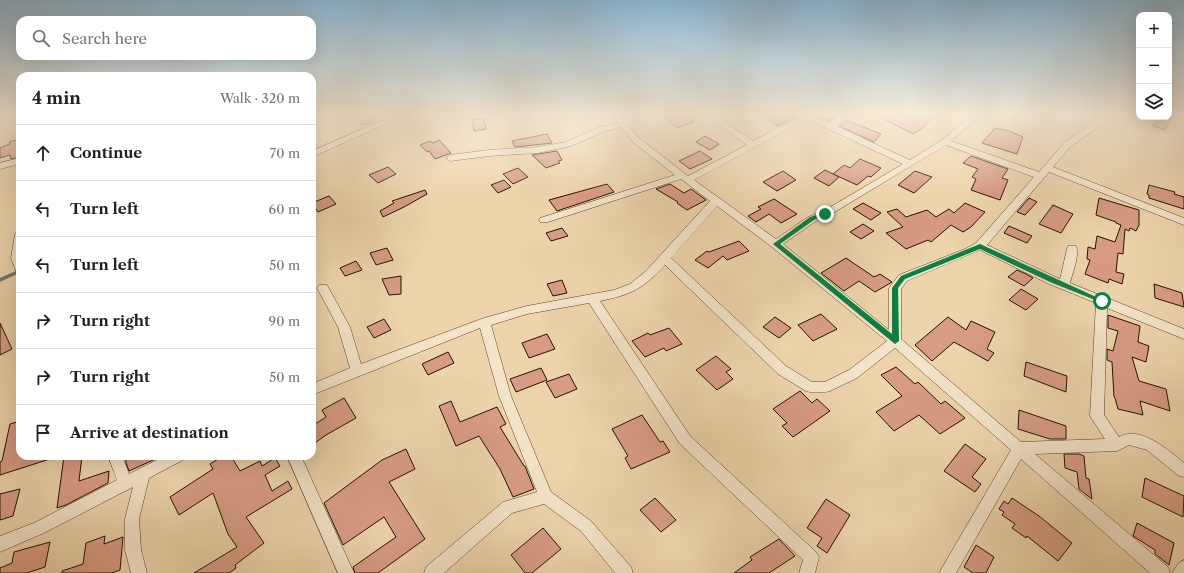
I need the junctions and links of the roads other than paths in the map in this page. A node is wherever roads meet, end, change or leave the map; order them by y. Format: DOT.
graph roads {
  1 [pos="342,141"];
  2 [pos="575,141"];
  3 [pos="637,141"];
  4 [pos="747,141"];
  5 [pos="761,141"];
  6 [pos="860,141"];
  7 [pos="1073,141"];
  8 [pos="945,142"];
  9 [pos="753,145"];
  10 [pos="316,152"];
  11 [pos="450,158"];
  12 [pos="16,162"];
  13 [pos="910,164"];
  14 [pos="0,166"];
  15 [pos="1047,168"];
  16 [pos="1040,176"];
  17 [pos="685,178"];
  18 [pos="717,200"];
  19 [pos="544,220"];
  20 [pos="1184,222"];
  21 [pos="776,244"];
  22 [pos="980,246"];
  23 [pos="1072,249"];
  24 [pos="664,258"];
  25 [pos="1064,285"];
  26 [pos="323,288"];
  27 [pos="592,298"];
  28 [pos="1102,301"];
  29 [pos="484,322"];
  30 [pos="1184,334"];
  31 [pos="895,341"];
  32 [pos="358,371"];
  33 [pos="316,388"];
  34 [pos="1117,445"];
  35 [pos="1020,448"];
  36 [pos="116,460"];
  37 [pos="170,460"];
  38 [pos="296,460"];
  39 [pos="1184,471"];
  40 [pos="143,474"];
  41 [pos="125,484"];
  42 [pos="546,497"];
  43 [pos="0,544"];
  44 [pos="1184,568"];
  45 [pos="139,573"];
  46 [pos="346,573"];
  47 [pos="432,573"];
  48 [pos="625,573"];
  49 [pos="808,573"];
  50 [pos="947,573"];
  51 [pos="1162,573"];
  52 [pos="1180,573"];
  1 -- 10 [label="street"];
  2 -- 11 [label="street"];
  3 -- 17 [label="street"];
  4 -- 9 [label="street"];
  5 -- 9 [label="street"];
  6 -- 13 [label="street"];
  7 -- 15 [label="street"];
  8 -- 13 [label="street"];
  8 -- 16 [label="street"];
  9 -- 17 [label="street"];
  12 -- 14 [label="street"];
  13 -- 21 [label="street"];
  15 -- 16 [label="street"];
  15 -- 20 [label="street"];
  16 -- 22 [label="street"];
  17 -- 18 [label="street"];
  17 -- 19 [label="street"];
  18 -- 21 [label="street"];
  18 -- 24 [label="street"];
  21 -- 31 [label="street"];
  22 -- 25 [label="street"];
  22 -- 31 [label="street"];
  23 -- 25 [label="street"];
  24 -- 27 [label="street"];
  24 -- 31 [label="street"];
  25 -- 28 [label="street"];
  26 -- 32 [label="street"];
  27 -- 29 [label="street"];
  27 -- 49 [label="street"];
  28 -- 30 [label="street"];
  28 -- 34 [label="street"];
  29 -- 32 [label="street"];
  29 -- 42 [label="street"];
  31 -- 35 [label="street"];
  32 -- 33 [label="street"];
  34 -- 35 [label="street"];
  34 -- 39 [label="street"];
  35 -- 50 [label="street"];
  35 -- 51 [label="street"];
  36 -- 41 [label="street"];
  37 -- 40 [label="street"];
  38 -- 46 [label="street"];
  40 -- 41 [label="street"];
  40 -- 45 [label="street"];
  41 -- 43 [label="street"];
  42 -- 47 [label="street"];
  42 -- 48 [label="street"];
  44 -- 52 [label="street"];
}
